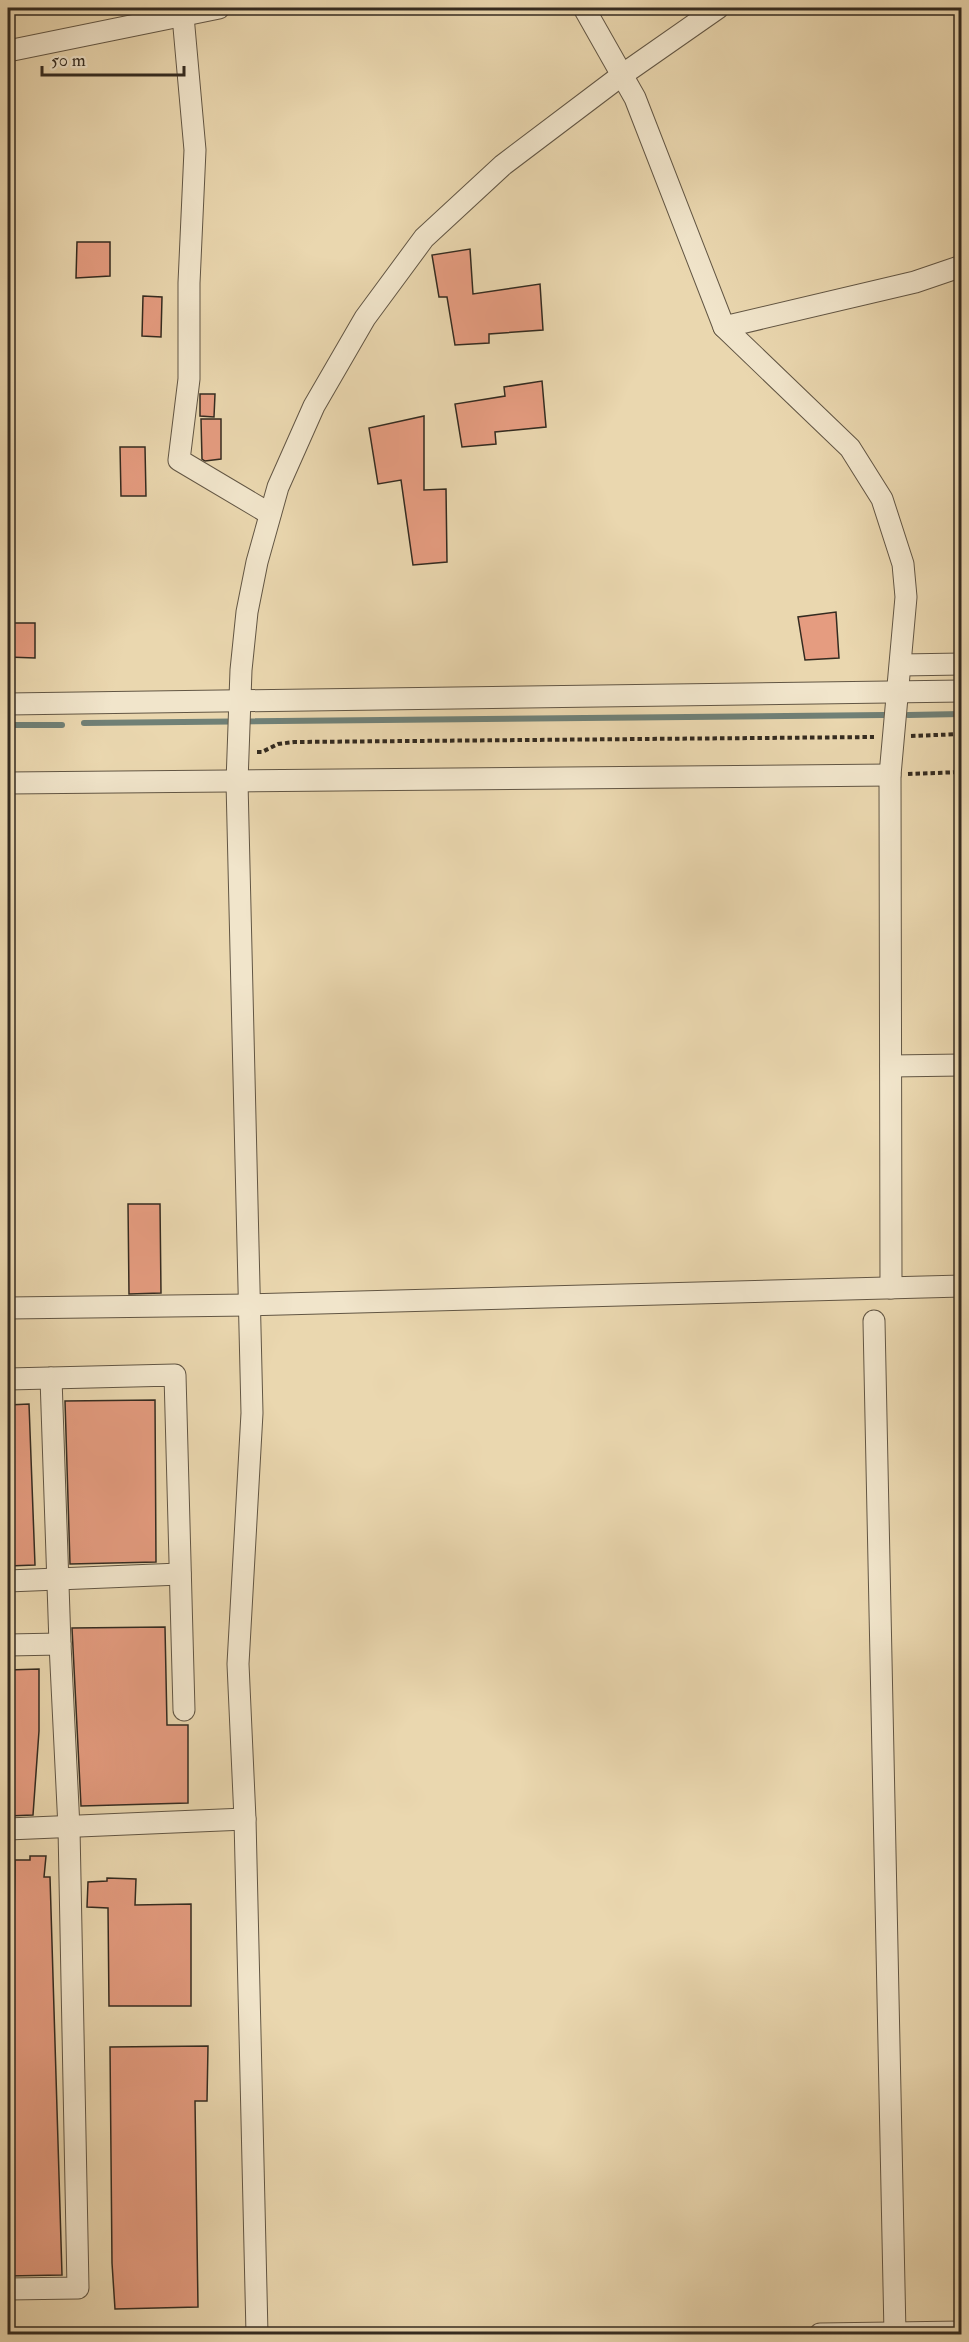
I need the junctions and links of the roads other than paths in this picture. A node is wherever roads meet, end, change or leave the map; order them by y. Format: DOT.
graph roads {
  1 [pos="219,8"];
  2 [pos="584,8"];
  3 [pos="718,8"];
  4 [pos="183,15"];
  5 [pos="8,51"];
  6 [pos="622,75"];
  7 [pos="962,266"];
  8 [pos="724,327"];
  9 [pos="270,514"];
  10 [pos="962,664"];
  11 [pos="901,665"];
  12 [pos="962,691"];
  13 [pos="898,693"];
  14 [pos="8,704"];
  15 [pos="239,706"];
  16 [pos="891,775"];
  17 [pos="237,782"];
  18 [pos="8,783"];
  19 [pos="962,1065"];
  20 [pos="891,1066"];
  21 [pos="962,1286"];
  22 [pos="891,1288"];
  23 [pos="249,1305"];
  24 [pos="8,1308"];
  25 [pos="874,1321"];
  26 [pos="51,1378"];
  27 [pos="8,1379"];
  28 [pos="180,1574"];
  29 [pos="59,1578"];
  30 [pos="8,1581"];
  31 [pos="60,1644"];
  32 [pos="8,1645"];
  33 [pos="184,1710"];
  34 [pos="244,1819"];
  35 [pos="69,1828"];
  36 [pos="8,1829"];
  37 [pos="8,2289"];
  38 [pos="962,2332"];
  39 [pos="256,2334"];
  40 [pos="820,2334"];
  41 [pos="895,2334"];
  1 -- 4 [label="street"];
  2 -- 6 [label="street"];
  3 -- 6 [label="street"];
  4 -- 5 [label="street"];
  4 -- 9 [label="street"];
  6 -- 8 [label="street"];
  6 -- 9 [label="street"];
  7 -- 8 [label="street"];
  8 -- 11 [label="street"];
  9 -- 15 [label="street"];
  10 -- 11 [label="street"];
  11 -- 13 [label="street"];
  12 -- 13 [label="street"];
  13 -- 15 [label="street"];
  13 -- 16 [label="street"];
  14 -- 15 [label="street"];
  15 -- 17 [label="street"];
  16 -- 17 [label="street"];
  16 -- 20 [label="street"];
  17 -- 18 [label="street"];
  17 -- 23 [label="street"];
  19 -- 20 [label="street"];
  20 -- 22 [label="street"];
  21 -- 22 [label="street"];
  22 -- 23 [label="street"];
  23 -- 24 [label="street"];
  23 -- 34 [label="street"];
  25 -- 41 [label="street"];
  26 -- 27 [label="street"];
  26 -- 28 [label="street"];
  26 -- 29 [label="street"];
  28 -- 29 [label="street"];
  28 -- 33 [label="street"];
  29 -- 30 [label="street"];
  29 -- 31 [label="street"];
  31 -- 32 [label="street"];
  31 -- 35 [label="street"];
  34 -- 35 [label="street"];
  34 -- 39 [label="street"];
  35 -- 36 [label="street"];
  35 -- 37 [label="street"];
  38 -- 41 [label="street"];
  40 -- 41 [label="street"];
}
